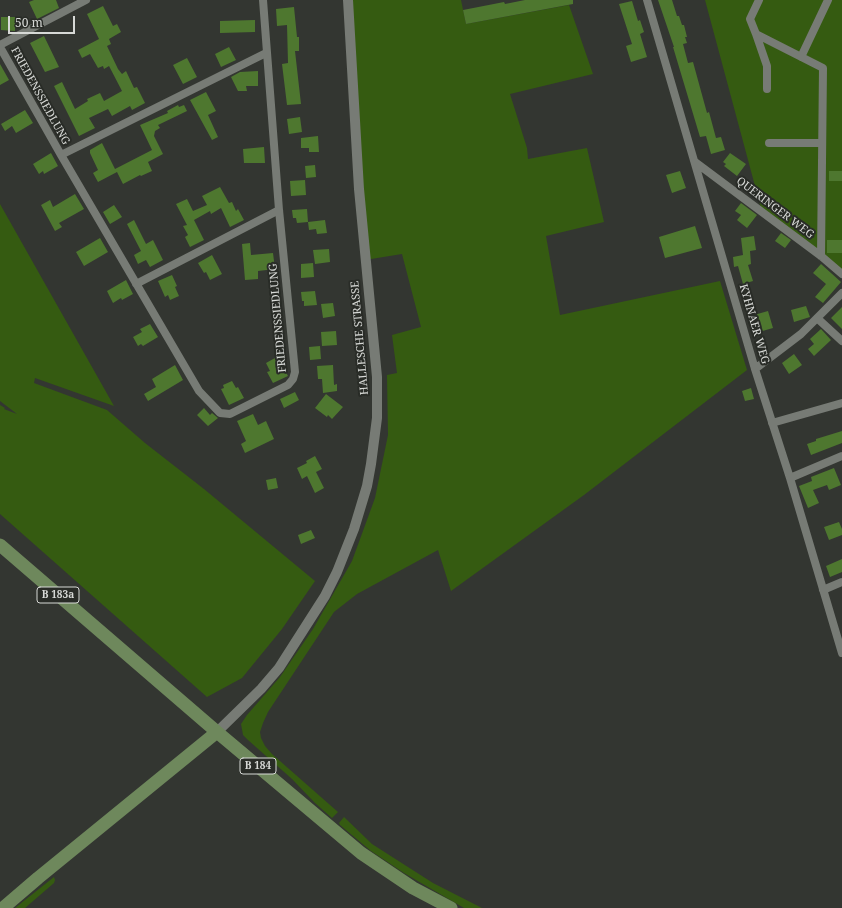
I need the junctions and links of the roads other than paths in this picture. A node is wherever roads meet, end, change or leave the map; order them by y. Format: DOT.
graph roads {
  1 [pos="86,0"];
  2 [pos="263,0"];
  3 [pos="348,0"];
  4 [pos="647,0"];
  5 [pos="760,0"];
  6 [pos="828,0"];
  7 [pos="756,34"];
  8 [pos="0,46"];
  9 [pos="266,53"];
  10 [pos="801,57"];
  11 [pos="767,89"];
  12 [pos="769,143"];
  13 [pos="822,143"];
  14 [pos="61,155"];
  15 [pos="695,162"];
  16 [pos="279,210"];
  17 [pos="821,256"];
  18 [pos="842,274"];
  19 [pos="136,284"];
  20 [pos="842,292"];
  21 [pos="817,318"];
  22 [pos="842,341"];
  23 [pos="755,369"];
  24 [pos="842,403"];
  25 [pos="772,424"];
  26 [pos="842,456"];
  27 [pos="790,478"];
  28 [pos="0,545"];
  29 [pos="842,582"];
  30 [pos="823,590"];
  31 [pos="842,653"];
  32 [pos="217,732"];
  33 [pos="3,908"];
  34 [pos="451,908"];
  1 -- 8 [label="street"];
  2 -- 9 [label="street, FRIEDENSSIEDLUNG"];
  3 -- 32 [label="street, HALLESCHE STRASSE"];
  4 -- 15 [label="street, KYHNAER WEG"];
  5 -- 7 [label="street"];
  6 -- 10 [label="street"];
  7 -- 10 [label="street"];
  7 -- 11 [label="street"];
  8 -- 14 [label="street, FRIEDENSSIEDLUNG"];
  9 -- 14 [label="street, FRIEDENSSIEDLUNG"];
  9 -- 16 [label="street, FRIEDENSSIEDLUNG"];
  10 -- 13 [label="street"];
  12 -- 13 [label="street"];
  13 -- 17 [label="street"];
  14 -- 19 [label="street, FRIEDENSSIEDLUNG"];
  15 -- 17 [label="street, QUERINGER WEG"];
  15 -- 23 [label="street, KYHNAER WEG"];
  16 -- 19 [label="street"];
  16 -- 19 [label="street, FRIEDENSSIEDLUNG"];
  17 -- 18 [label="street, QUERINGER WEG"];
  20 -- 21 [label="street"];
  21 -- 22 [label="street"];
  21 -- 23 [label="street"];
  23 -- 25 [label="street, KYHNAER WEG"];
  24 -- 25 [label="street"];
  25 -- 27 [label="street, KYHNAER WEG"];
  26 -- 27 [label="street"];
  27 -- 30 [label="street, KYHNAER WEG"];
  28 -- 32 [label="main road, B 183a"];
  29 -- 30 [label="street"];
  30 -- 31 [label="street, KYHNAER WEG"];
  32 -- 33 [label="main road"];
  32 -- 34 [label="main road, B 184"];
}
